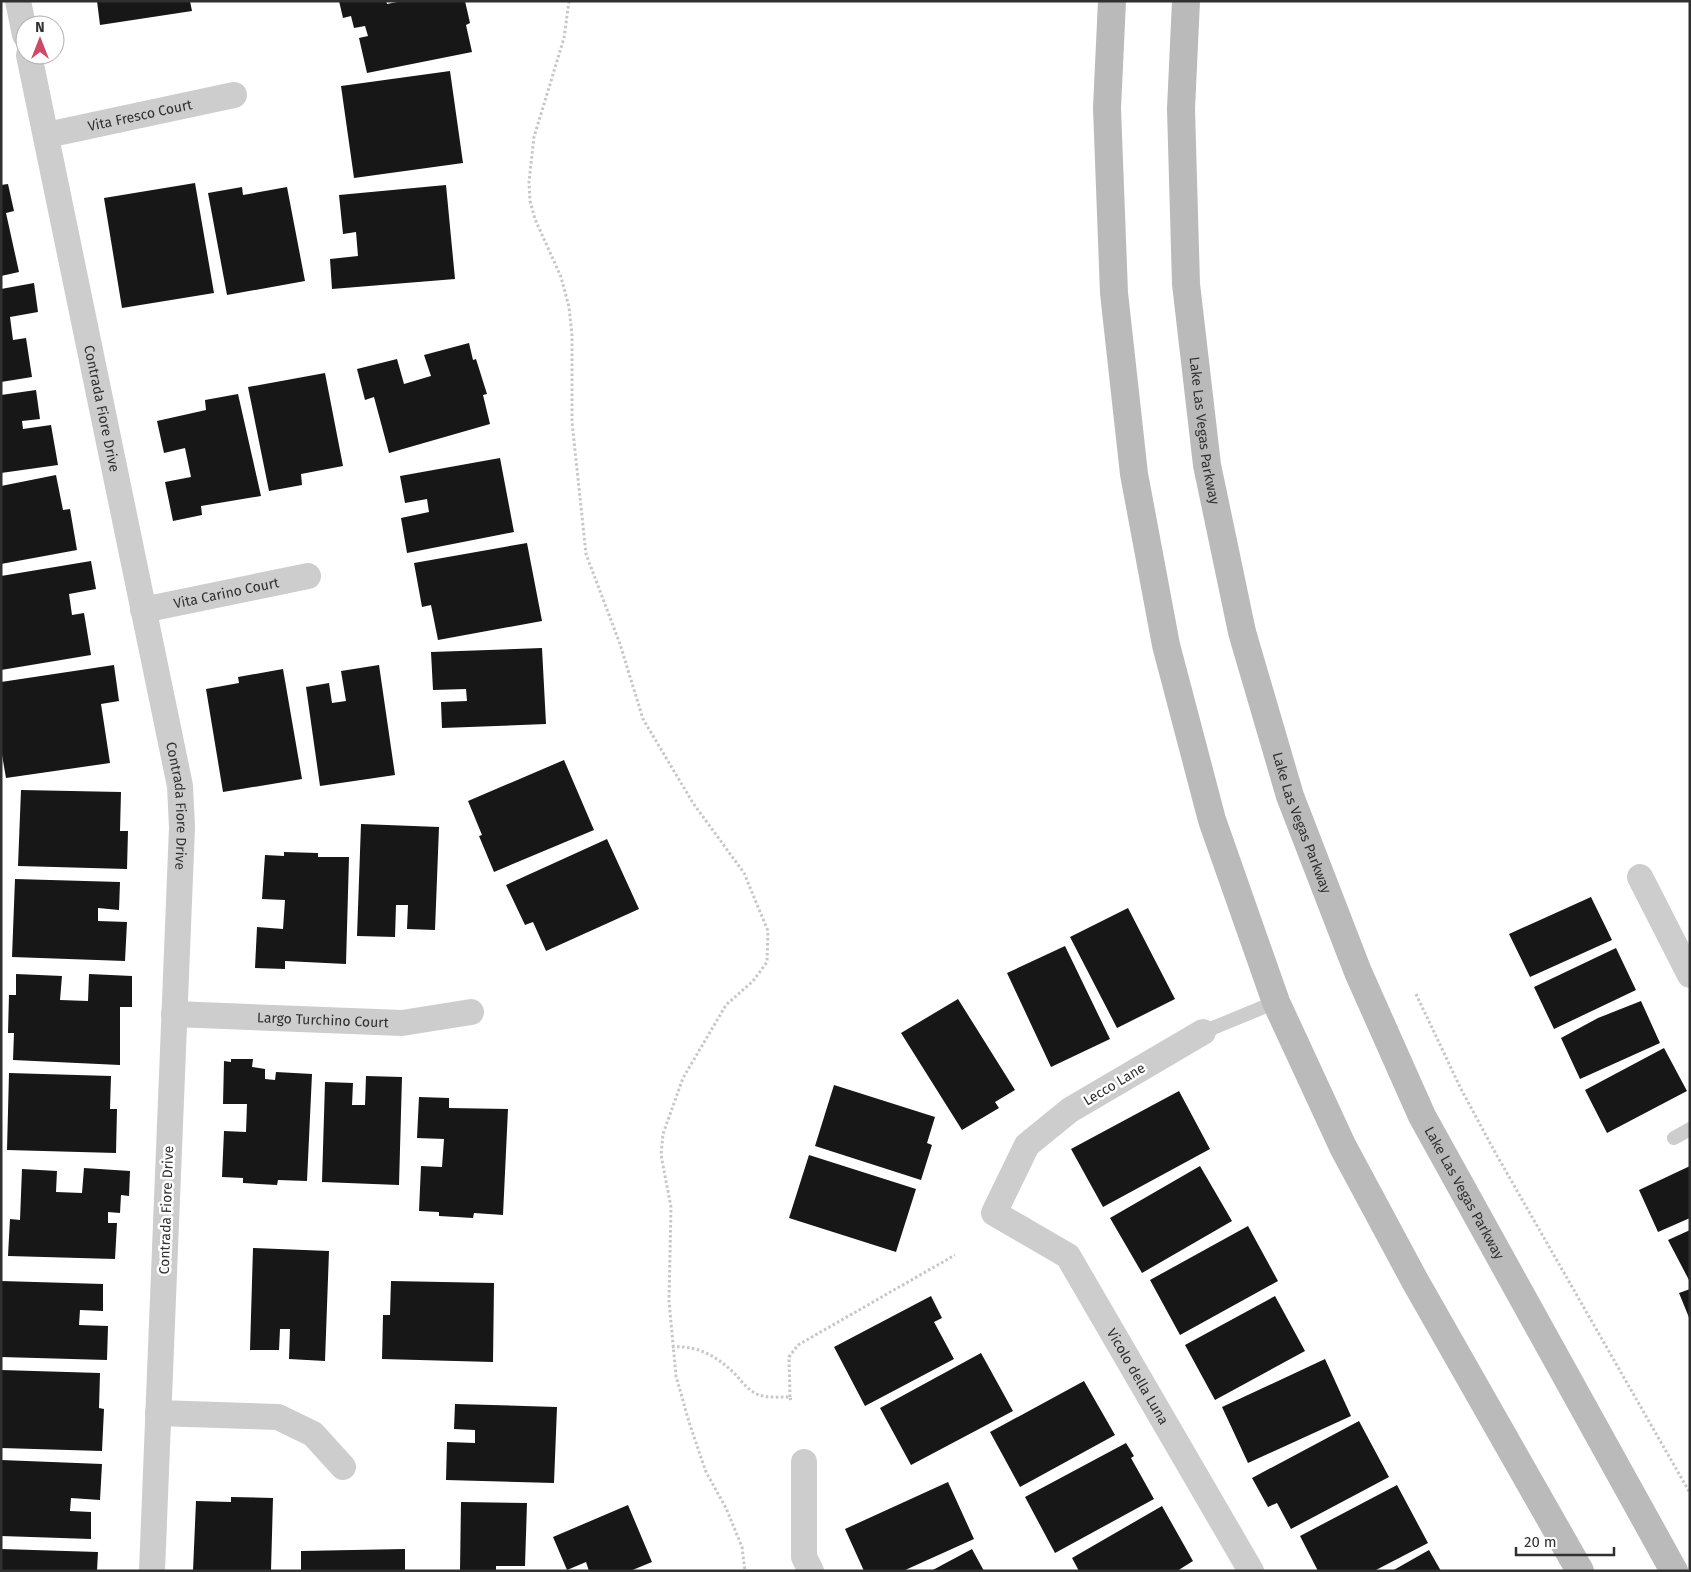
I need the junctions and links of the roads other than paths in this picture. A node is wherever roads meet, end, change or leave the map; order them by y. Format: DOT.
graph roads {
  1 [pos="18,1"];
  2 [pos="1112,1"];
  3 [pos="1186,1"];
  4 [pos="21,15"];
  5 [pos="31,65"];
  6 [pos="234,95"];
  7 [pos="47,135"];
  8 [pos="308,576"];
  9 [pos="144,610"];
  10 [pos="1640,877"];
  11 [pos="1690,976"];
  12 [pos="1276,1002"];
  13 [pos="471,1012"];
  14 [pos="174,1014"];
  15 [pos="1203,1032"];
  16 [pos="1690,1129"];
  17 [pos="1674,1138"];
  18 [pos="994,1213"];
  19 [pos="158,1412"];
  20 [pos="804,1462"];
  21 [pos="343,1467"];
  22 [pos="152,1571"];
  23 [pos="811,1571"];
  24 [pos="1251,1571"];
  25 [pos="1580,1571"];
  26 [pos="1674,1571"];
  1 -- 4 [label="street"];
  2 -- 12 [label="main road"];
  3 -- 26 [label="main road, Lake Las Vegas Parkway"];
  5 -- 7 [label="street, Contrada Fiore Drive"];
  6 -- 7 [label="street, Vita Fresco Court"];
  7 -- 9 [label="street, Contrada Fiore Drive"];
  8 -- 9 [label="street, Vita Carino Court"];
  9 -- 14 [label="street, Contrada Fiore Drive"];
  10 -- 11 [label="street"];
  12 -- 15 [label="lane, Lecco Lane"];
  12 -- 25 [label="main road"];
  13 -- 14 [label="street, Largo Turchino Court"];
  14 -- 19 [label="street, Contrada Fiore Drive"];
  15 -- 18 [label="street, Lecco Lane"];
  16 -- 17 [label="lane"];
  18 -- 24 [label="street, Vicolo della Luna"];
  19 -- 21 [label="street"];
  19 -- 22 [label="street, Contrada Fiore Drive"];
  20 -- 23 [label="street"];
}
